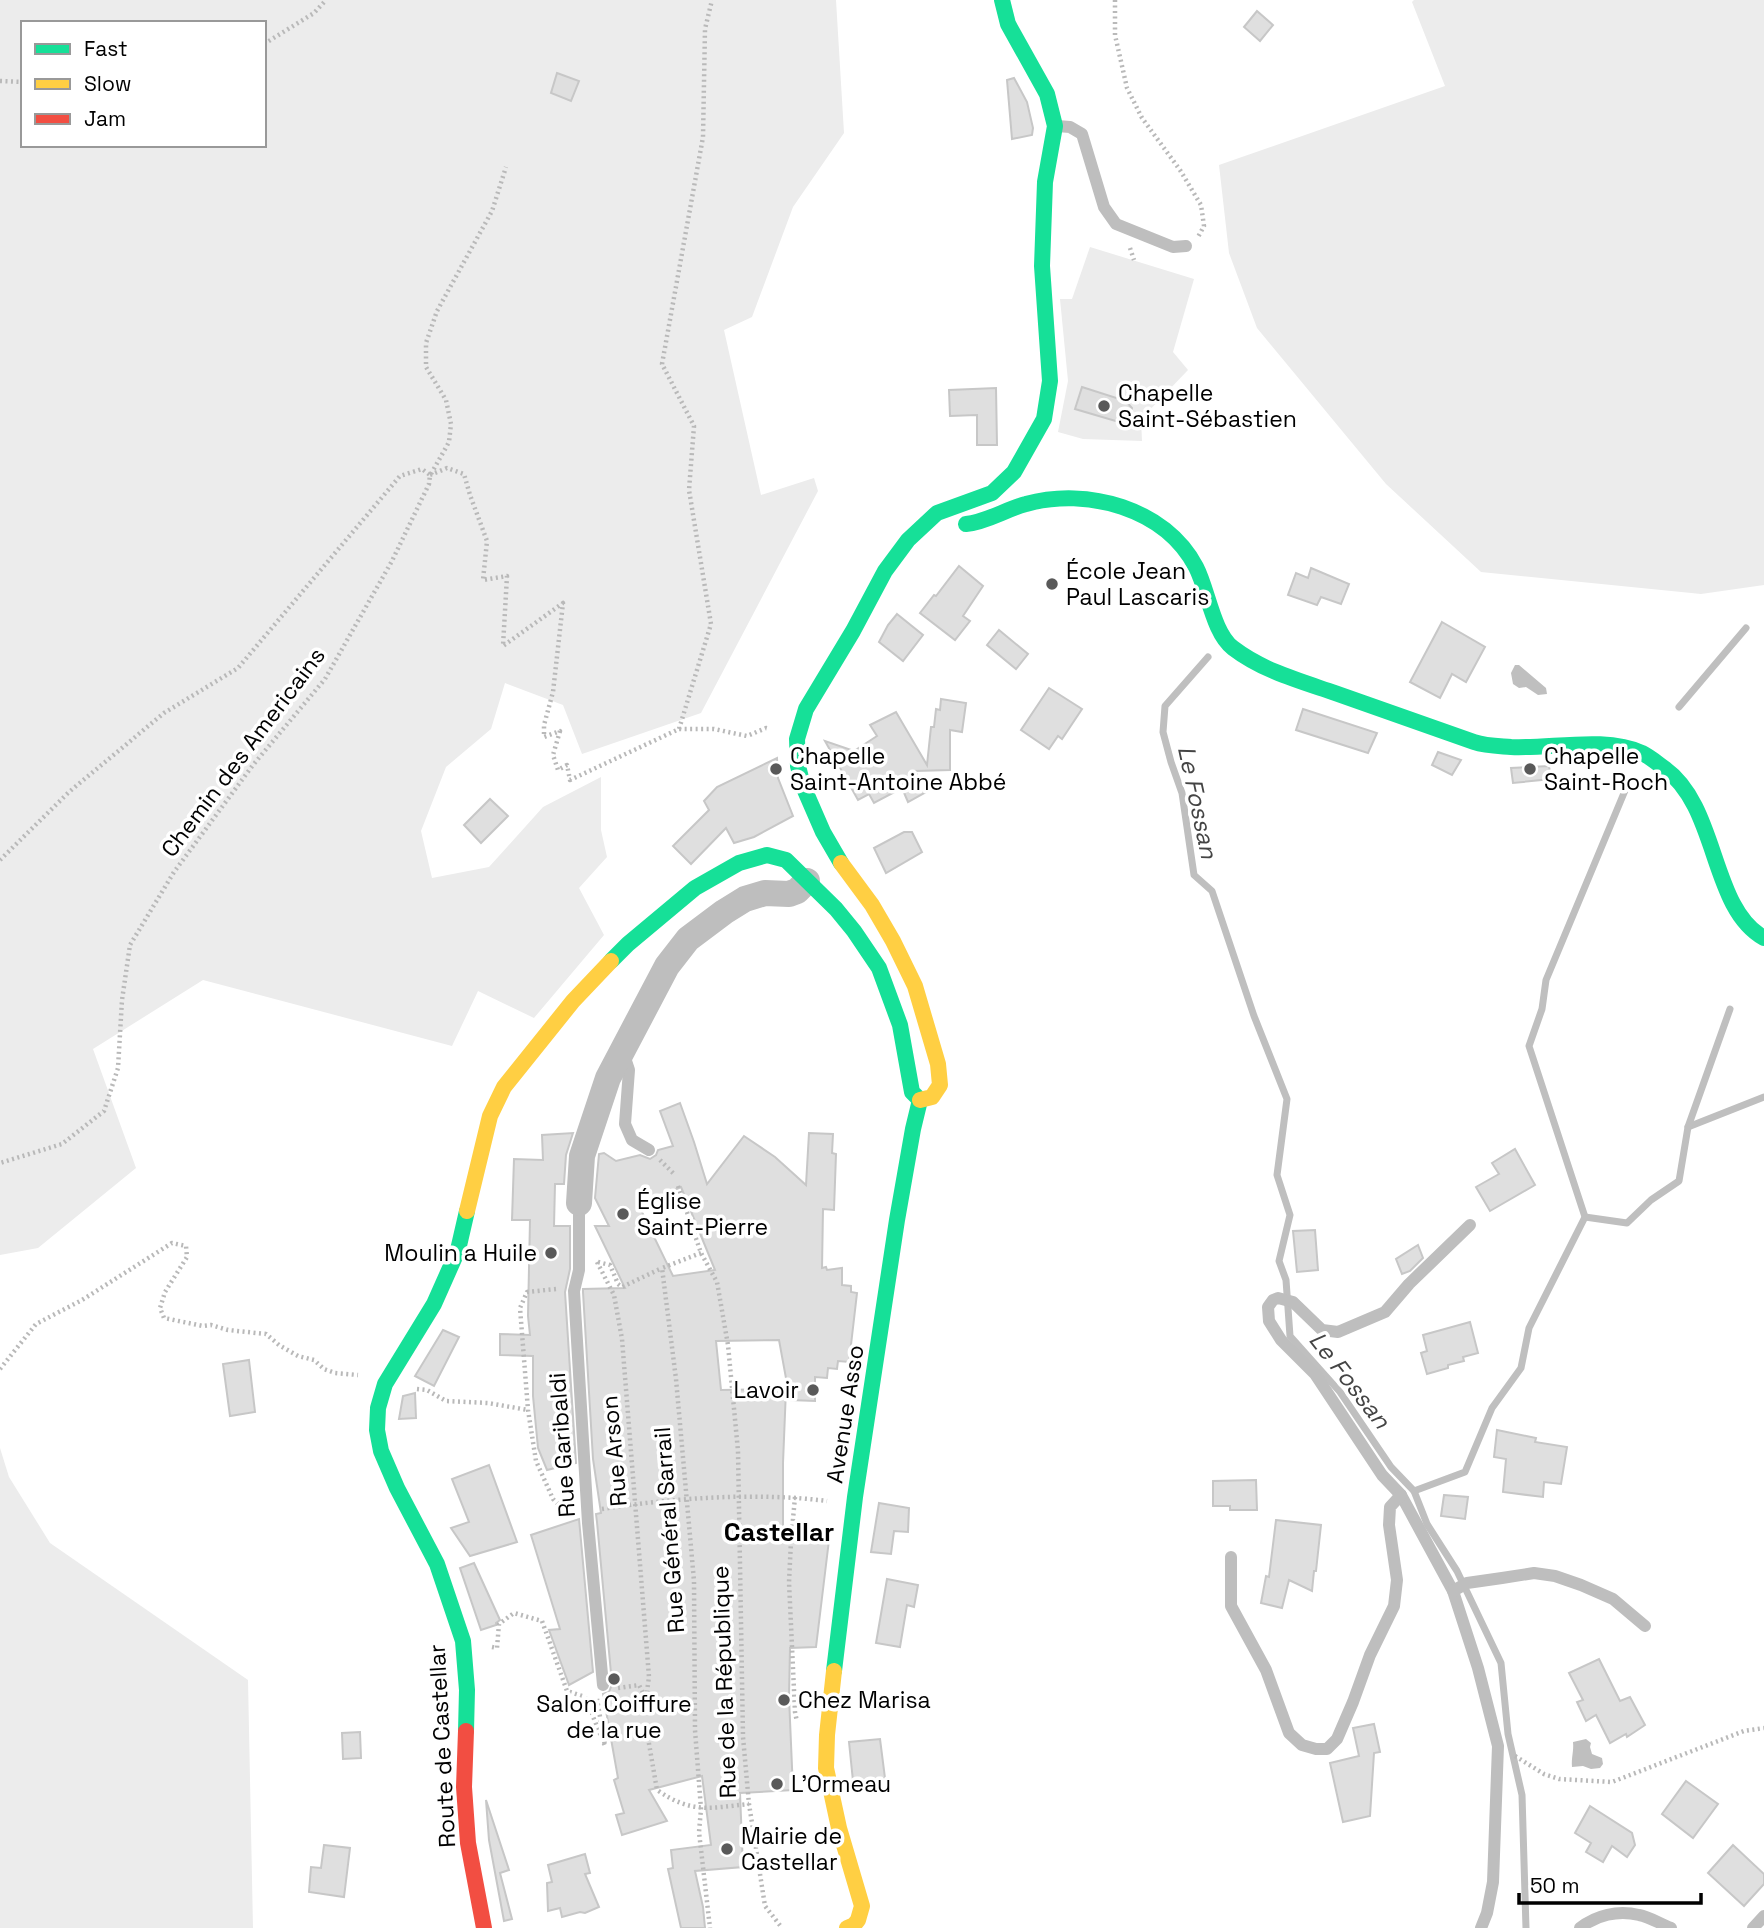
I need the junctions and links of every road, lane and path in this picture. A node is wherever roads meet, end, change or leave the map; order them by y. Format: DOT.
graph roads {
  1 [pos="326,0"];
  2 [pos="712,0"];
  3 [pos="1002,0"];
  4 [pos="1115,0"];
  5 [pos="266,43"];
  6 [pos="0,81"];
  7 [pos="21,82"];
  8 [pos="1055,126"];
  9 [pos="506,167"];
  10 [pos="1186,246"];
  11 [pos="430,475"];
  12 [pos="937,513"];
  13 [pos="679,729"];
  14 [pos="797,739"];
  15 [pos="0,860"];
  16 [pos="807,881"];
  17 [pos="1764,938"];
  18 [pos="623,1052"];
  19 [pos="920,1100"];
  20 [pos="649,1150"];
  21 [pos="0,1163"];
  22 [pos="678,1186"];
  23 [pos="579,1203"];
  24 [pos="1471,1224"];
  25 [pos="701,1253"];
  26 [pos="662,1268"];
  27 [pos="574,1292"];
  28 [pos="0,1369"];
  29 [pos="385,1384"];
  30 [pos="528,1410"];
  31 [pos="1401,1495"];
  32 [pos="738,1498"];
  33 [pos="687,1500"];
  34 [pos="830,1502"];
  35 [pos="636,1504"];
  36 [pos="588,1518"];
  37 [pos="1231,1557"];
  38 [pos="1453,1591"];
  39 [pos="1645,1626"];
  40 [pos="489,1646"];
  41 [pos="603,1685"];
  42 [pos="646,1699"];
  43 [pos="645,1706"];
  44 [pos="1764,1728"];
  45 [pos="647,1732"];
  46 [pos="1498,1746"];
  47 [pos="749,1804"];
  48 [pos="701,1809"];
  49 [pos="1764,1916"];
  50 [pos="484,1928"];
  51 [pos="710,1928"];
  52 [pos="782,1928"];
  53 [pos="847,1928"];
  54 [pos="1481,1928"];
  55 [pos="1580,1928"];
  56 [pos="1671,1928"];
  57 [pos="1753,1928"];
  1 -- 5 [label="path"];
  2 -- 13 [label="path"];
  3 -- 8 [label="street"];
  4 -- 10 [label="path"];
  6 -- 7 [label="path"];
  8 -- 10 [label="lane"];
  8 -- 12 [label="street"];
  9 -- 11 [label="path, Chemin des Americains"];
  11 -- 13 [label="path"];
  11 -- 15 [label="path"];
  11 -- 21 [label="path, Chemin des Americains"];
  12 -- 14 [label="street"];
  12 -- 17 [label="street"];
  13 -- 14 [label="path"];
  14 -- 19 [label="street"];
  16 -- 18 [label="street"];
  16 -- 19 [label="street, Route de Castellar"];
  16 -- 29 [label="street, Route de Castellar"];
  18 -- 20 [label="lane"];
  18 -- 23 [label="street"];
  19 -- 53 [label="street, Avenue Asso"];
  22 -- 25 [label="path, Rue de la République"];
  23 -- 27 [label="lane, Rue Garibaldi"];
  24 -- 31 [label="lane"];
  25 -- 26 [label="path"];
  25 -- 32 [label="path, Rue de la République"];
  26 -- 33 [label="path, Rue Général Sarrail"];
  26 -- 35 [label="path, Rue Arson"];
  27 -- 30 [label="path"];
  27 -- 36 [label="lane, Rue Garibaldi"];
  28 -- 29 [label="path"];
  29 -- 30 [label="path"];
  29 -- 50 [label="street, Route de Castellar"];
  30 -- 36 [label="path"];
  31 -- 37 [label="lane"];
  31 -- 38 [label="lane"];
  32 -- 33 [label="path"];
  32 -- 34 [label="path"];
  32 -- 47 [label="path, Rue de la République"];
  33 -- 35 [label="path"];
  33 -- 48 [label="path, Rue Général Sarrail"];
  35 -- 36 [label="path"];
  35 -- 42 [label="path, Rue Arson"];
  36 -- 41 [label="lane, Rue Garibaldi"];
  38 -- 39 [label="lane"];
  38 -- 46 [label="lane"];
  40 -- 41 [label="path"];
  41 -- 42 [label="path"];
  42 -- 43 [label="path, Rue Arson"];
  44 -- 46 [label="path"];
  45 -- 48 [label="path"];
  46 -- 54 [label="lane"];
  47 -- 48 [label="path"];
  47 -- 52 [label="path, Rue de la République"];
  48 -- 51 [label="path, Rue Général Sarrail"];
  49 -- 57 [label="lane"];
  55 -- 56 [label="lane"];
}
